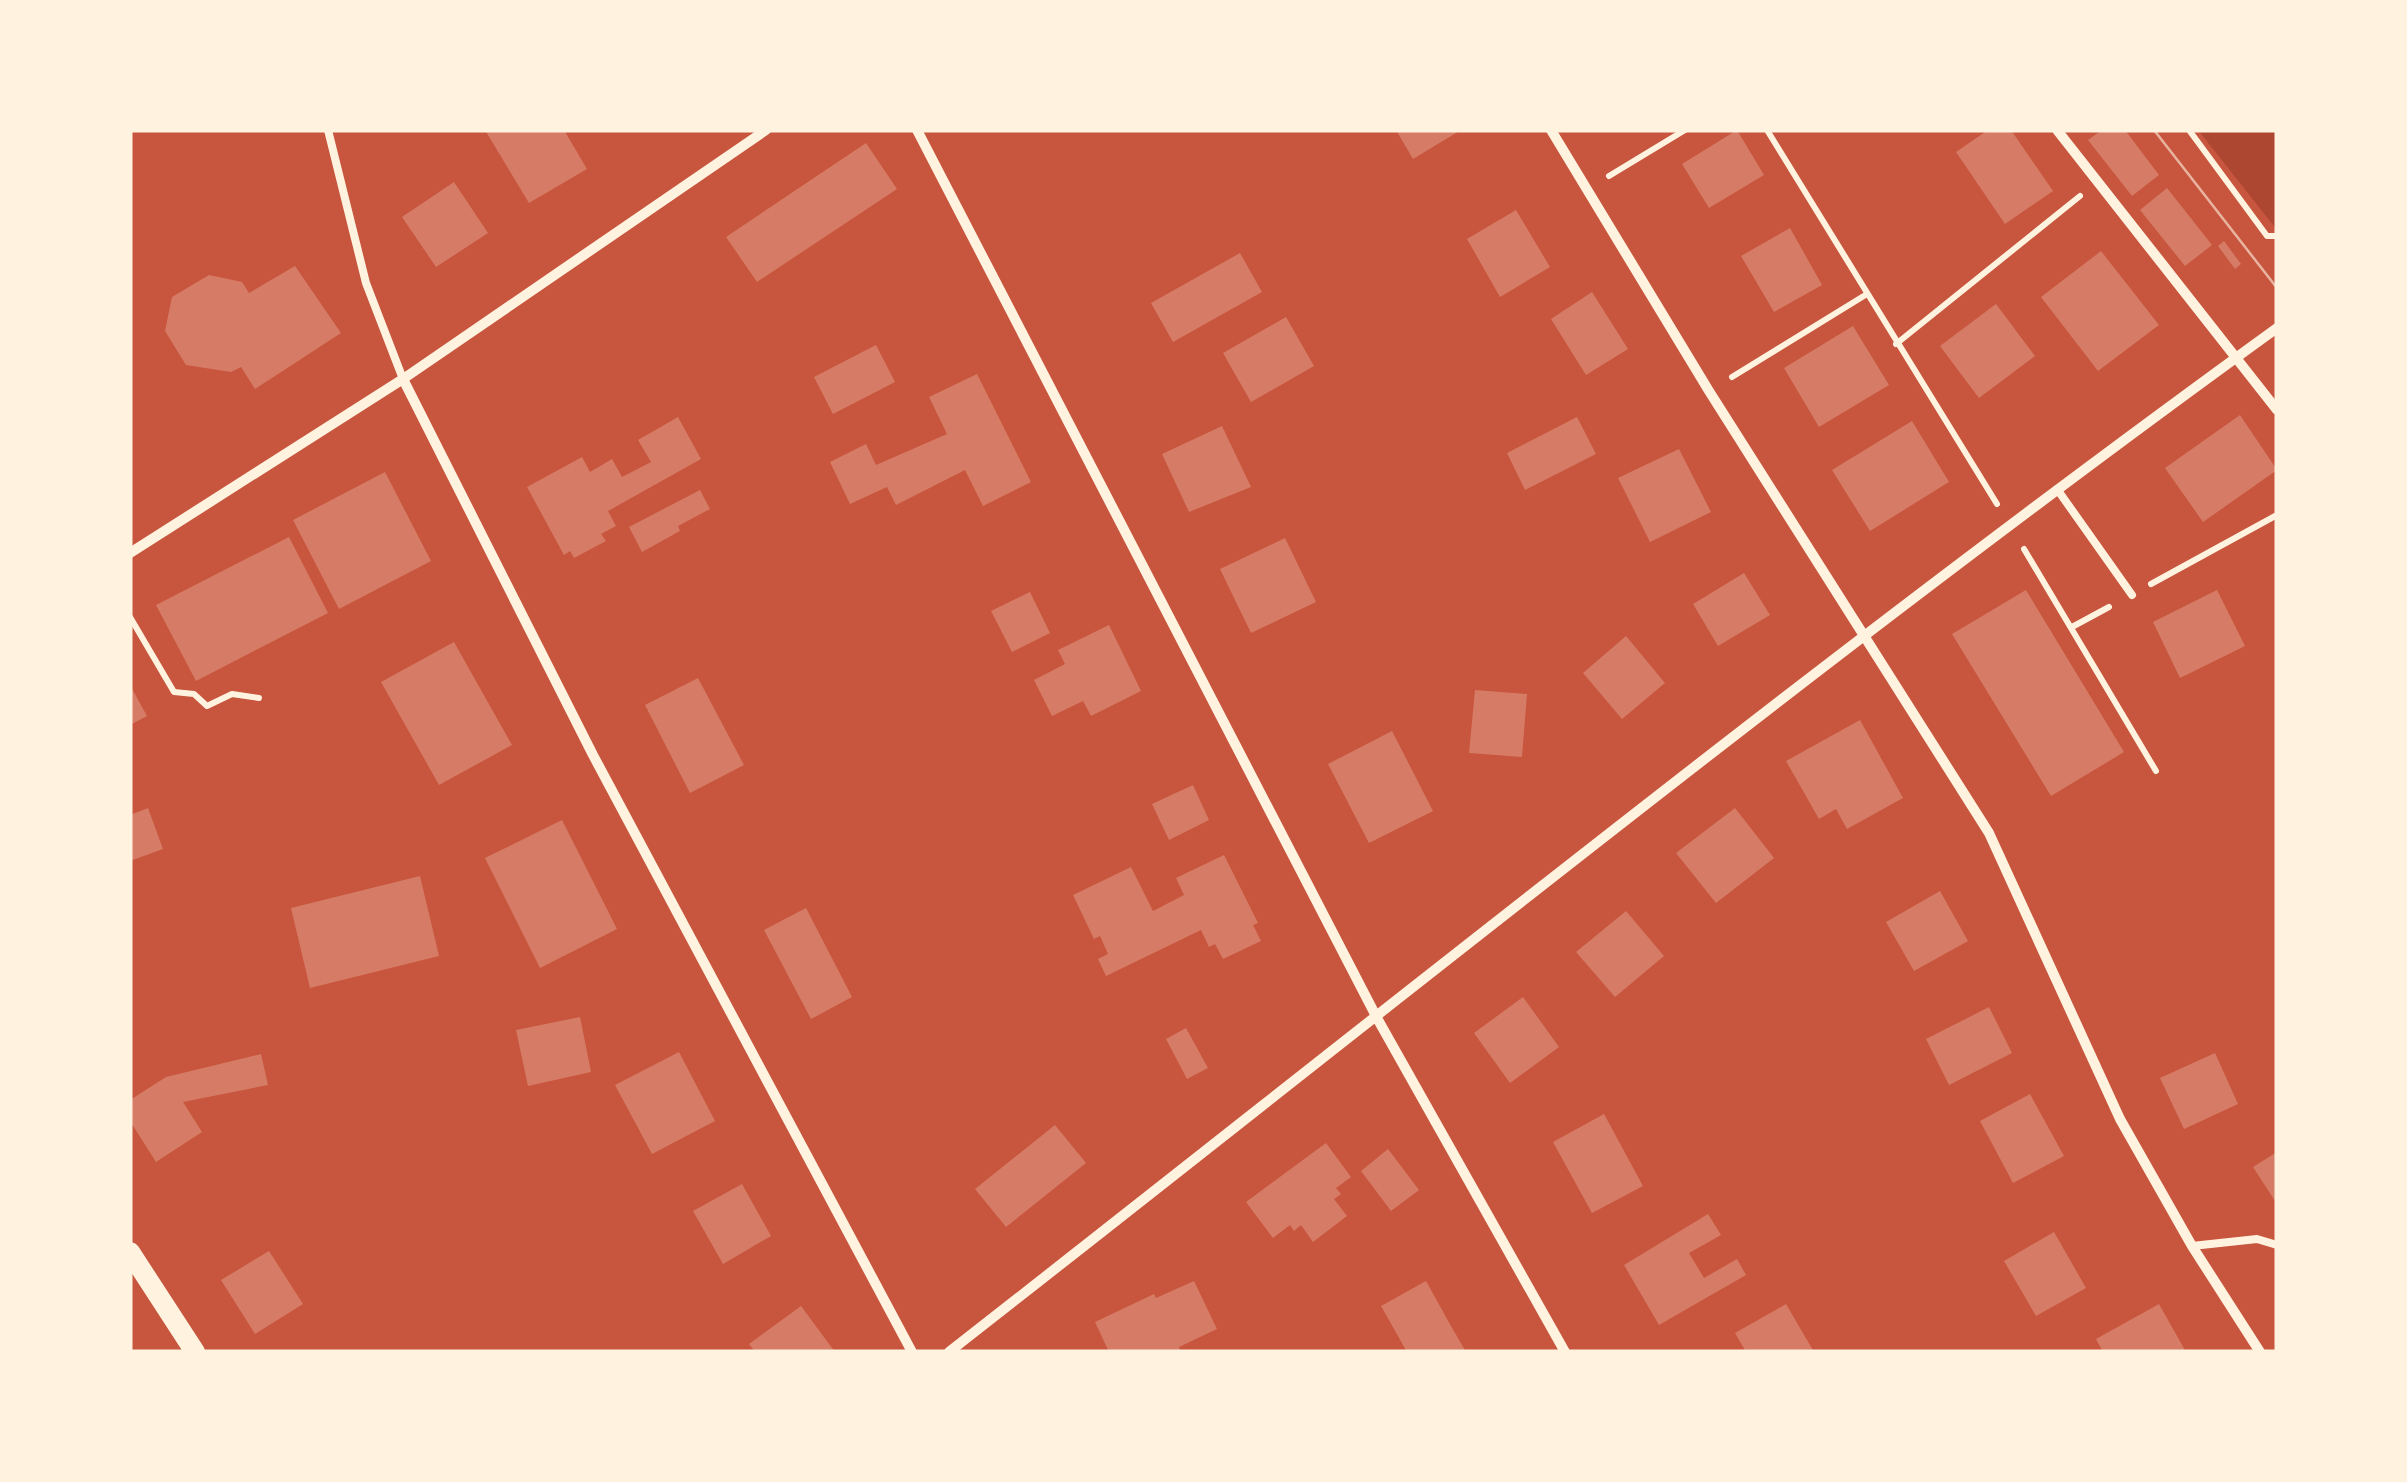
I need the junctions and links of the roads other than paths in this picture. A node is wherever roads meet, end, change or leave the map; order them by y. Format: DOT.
graph roads {
  1 [pos="328,130"];
  2 [pos="766,130"];
  3 [pos="917,130"];
  4 [pos="1551,130"];
  5 [pos="2057,130"];
  6 [pos="2277,328"];
  7 [pos="2238,356"];
  8 [pos="403,379"];
  9 [pos="2277,410"];
  10 [pos="2057,488"];
  11 [pos="130,553"];
  12 [pos="2132,595"];
  13 [pos="1865,635"];
  14 [pos="1377,1018"];
  15 [pos="2277,1245"];
  16 [pos="2192,1246"];
  17 [pos="130,1252"];
  18 [pos="195,1352"];
  19 [pos="912,1352"];
  20 [pos="948,1352"];
  21 [pos="1565,1352"];
  22 [pos="2260,1352"];
  1 -- 8 [label="lane"];
  2 -- 8 [label="street"];
  3 -- 14 [label="street"];
  4 -- 13 [label="street"];
  5 -- 7 [label="street"];
  6 -- 7 [label="street"];
  7 -- 9 [label="street"];
  7 -- 10 [label="street"];
  8 -- 11 [label="street"];
  8 -- 19 [label="street"];
  10 -- 12 [label="lane"];
  10 -- 13 [label="street"];
  13 -- 14 [label="street"];
  13 -- 16 [label="street"];
  14 -- 20 [label="street"];
  14 -- 21 [label="street"];
  15 -- 16 [label="lane"];
  16 -- 22 [label="street"];
  17 -- 18 [label="main road"];
}
